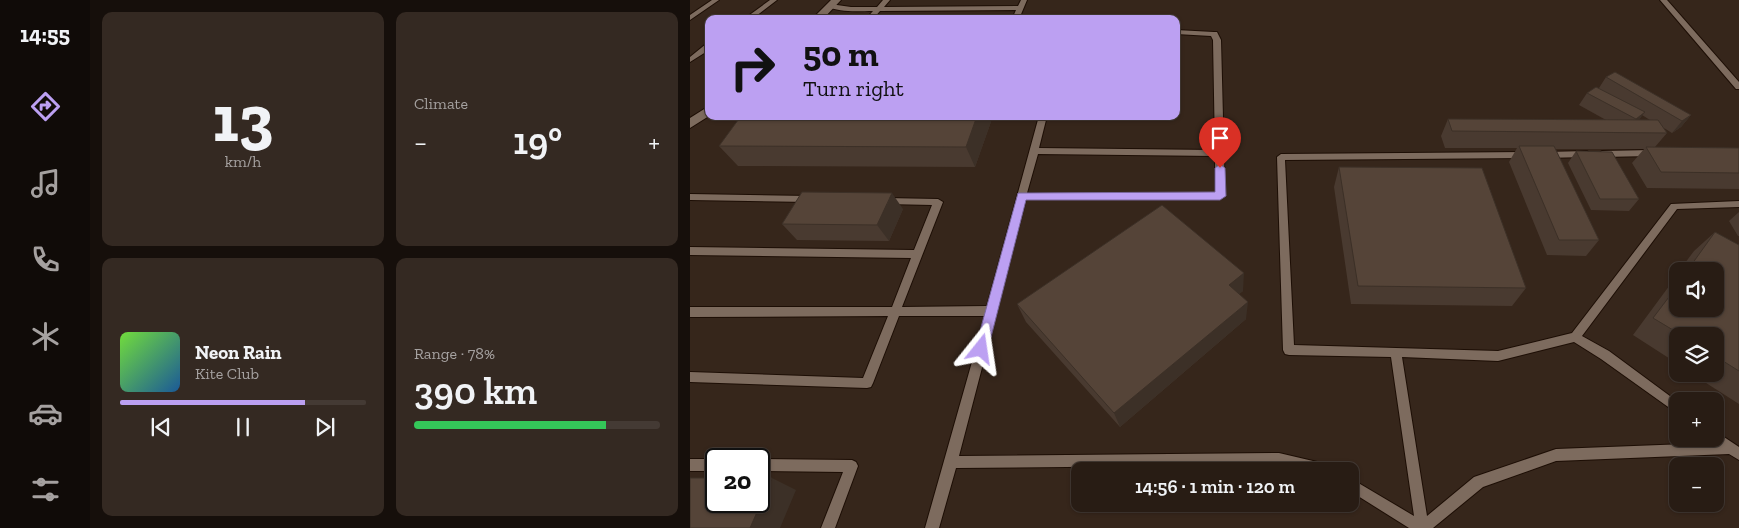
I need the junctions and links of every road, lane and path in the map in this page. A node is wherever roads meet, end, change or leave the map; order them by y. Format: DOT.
graph roads {
  1 [pos="716,0"];
  2 [pos="774,0"];
  3 [pos="887,0"];
  4 [pos="1024,0"];
  5 [pos="1663,0"];
  6 [pos="833,3"];
  7 [pos="1020,8"];
  8 [pos="878,9"];
  9 [pos="753,15"];
  10 [pos="821,15"];
  11 [pos="873,15"];
  12 [pos="1017,15"];
  13 [pos="690,18"];
  14 [pos="1180,32"];
  15 [pos="705,49"];
  16 [pos="690,60"];
  17 [pos="1739,87"];
  18 [pos="705,113"];
  19 [pos="1042,120"];
  20 [pos="690,124"];
  21 [pos="1034,150"];
  22 [pos="1220,153"];
  23 [pos="1659,153"];
  24 [pos="1022,196"];
  25 [pos="690,197"];
  26 [pos="819,199"];
  27 [pos="878,200"];
  28 [pos="1739,204"];
  29 [pos="690,251"];
  30 [pos="917,254"];
  31 [pos="991,311"];
  32 [pos="690,312"];
  33 [pos="895,312"];
  34 [pos="1575,336"];
  35 [pos="1396,352"];
  36 [pos="690,377"];
  37 [pos="1669,402"];
  38 [pos="1734,451"];
  39 [pos="951,462"];
  40 [pos="1292,462"];
  41 [pos="690,465"];
  42 [pos="705,465"];
  43 [pos="770,465"];
  44 [pos="1359,490"];
  45 [pos="828,528"];
  46 [pos="932,528"];
  47 [pos="1422,528"];
  1 -- 13 [label="lane"];
  2 -- 9 [label="lane"];
  3 -- 8 [label="lane"];
  4 -- 7 [label="lane"];
  5 -- 17 [label="lane"];
  6 -- 8 [label="lane"];
  6 -- 10 [label="street"];
  7 -- 8 [label="lane"];
  7 -- 12 [label="lane"];
  8 -- 11 [label="lane"];
  14 -- 22 [label="lane"];
  15 -- 16 [label="lane"];
  18 -- 20 [label="street"];
  19 -- 21 [label="lane"];
  21 -- 22 [label="lane"];
  21 -- 24 [label="lane"];
  22 -- 24 [label="lane"];
  23 -- 35 [label="lane"];
  24 -- 31 [label="lane"];
  25 -- 26 [label="lane"];
  27 -- 30 [label="lane"];
  28 -- 34 [label="lane"];
  29 -- 30 [label="lane"];
  30 -- 33 [label="lane"];
  31 -- 33 [label="lane"];
  31 -- 39 [label="lane"];
  32 -- 33 [label="lane"];
  33 -- 36 [label="lane"];
  34 -- 35 [label="lane"];
  34 -- 37 [label="lane"];
  35 -- 47 [label="lane"];
  38 -- 47 [label="lane"];
  39 -- 40 [label="lane"];
  39 -- 46 [label="lane"];
  41 -- 42 [label="lane"];
  43 -- 45 [label="lane"];
  44 -- 47 [label="lane"];
}
